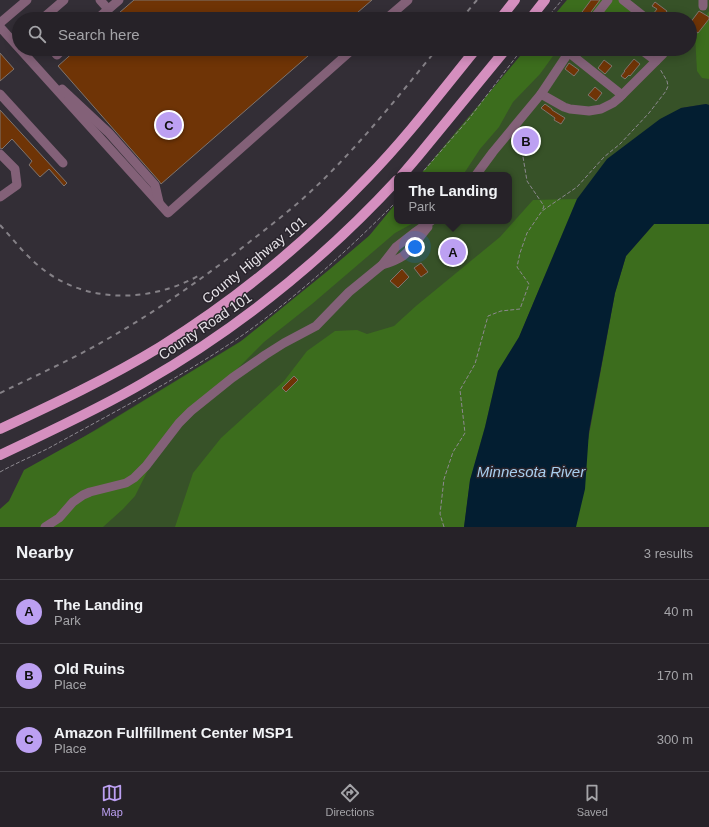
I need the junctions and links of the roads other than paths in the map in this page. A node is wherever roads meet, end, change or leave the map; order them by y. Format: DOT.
graph roads {
  1 [pos="26,0"];
  2 [pos="64,0"];
  3 [pos="100,0"];
  4 [pos="119,0"];
  5 [pos="408,0"];
  6 [pos="515,0"];
  7 [pos="545,0"];
  8 [pos="608,0"];
  9 [pos="623,0"];
  10 [pos="108,9"];
  11 [pos="12,12"];
  12 [pos="12,12"];
  13 [pos="50,12"];
  14 [pos="105,12"];
  15 [pos="394,12"];
  16 [pos="506,12"];
  17 [pos="536,12"];
  18 [pos="601,12"];
  19 [pos="638,12"];
  20 [pos="0,23"];
  21 [pos="0,28"];
  22 [pos="12,41"];
  23 [pos="25,56"];
  24 [pos="344,56"];
  25 [pos="470,56"];
  26 [pos="500,56"];
  27 [pos="567,56"];
  28 [pos="576,56"];
  29 [pos="649,56"];
  30 [pos="661,56"];
  31 [pos="656,62"];
  32 [pos="0,94"];
  33 [pos="541,94"];
  34 [pos="622,95"];
  35 [pos="0,154"];
  36 [pos="63,163"];
  37 [pos="405,172"];
  38 [pos="478,172"];
  39 [pos="394,183"];
  40 [pos="0,197"];
  41 [pos="427,224"];
  42 [pos="0,429"];
  43 [pos="0,455"];
  44 [pos="59,518"];
  45 [pos="45,527"];
  46 [pos="55,527"];
  1 -- 11 [label="lane"];
  2 -- 13 [label="lane"];
  3 -- 10 [label="lane"];
  4 -- 10 [label="lane"];
  5 -- 15 [label="lane"];
  6 -- 16 [label="main road"];
  7 -- 17 [label="main road"];
  8 -- 18 [label="lane"];
  9 -- 19 [label="lane"];
  10 -- 14 [label="lane"];
  12 -- 20 [label="lane"];
  21 -- 22 [label="lane"];
  23 -- 24 [label="lane"];
  25 -- 42 [label="main road, County Highway 101"];
  26 -- 37 [label="main road"];
  27 -- 33 [label="lane"];
  28 -- 34 [label="lane"];
  29 -- 31 [label="lane"];
  30 -- 31 [label="lane"];
  31 -- 34 [label="lane"];
  32 -- 36 [label="lane"];
  33 -- 34 [label="lane"];
  33 -- 38 [label="lane"];
  35 -- 40 [label="lane"];
  39 -- 43 [label="main road, County Road 101"];
  41 -- 44 [label="lane"];
  44 -- 45 [label="lane"];
  44 -- 46 [label="lane"];
}
